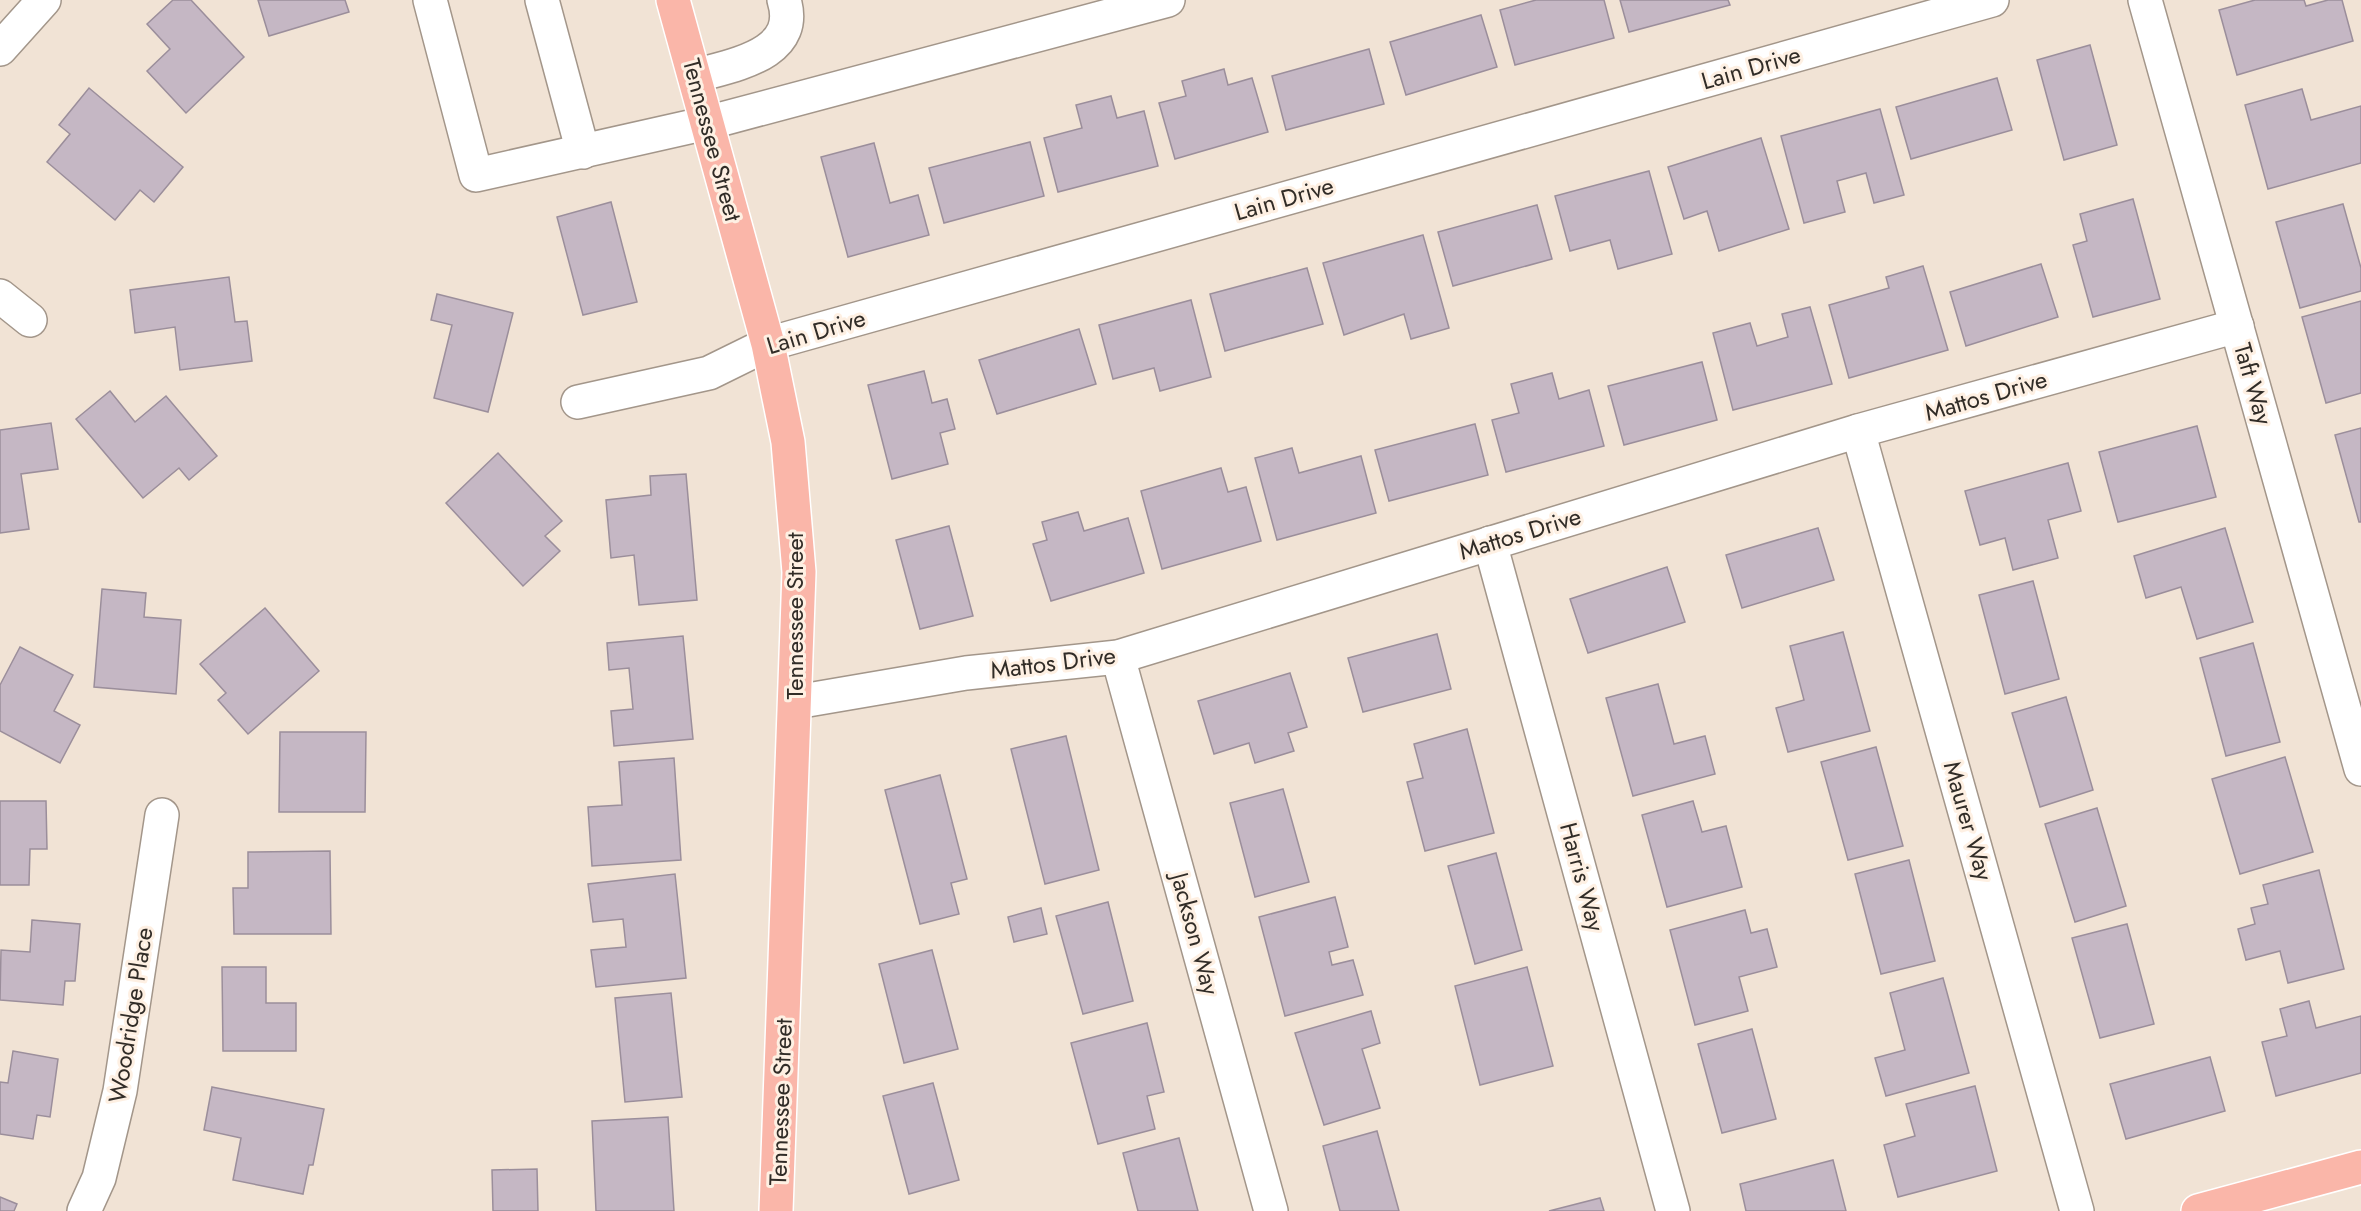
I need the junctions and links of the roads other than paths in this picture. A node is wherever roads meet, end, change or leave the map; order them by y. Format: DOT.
graph roads {
  1 [pos="44,0"];
  2 [pos="430,0"];
  3 [pos="542,0"];
  4 [pos="673,0"];
  5 [pos="784,0"];
  6 [pos="1168,0"];
  7 [pos="1992,0"];
  8 [pos="2145,0"];
  9 [pos="0,49"];
  10 [pos="695,76"];
  11 [pos="707,123"];
  12 [pos="583,152"];
  13 [pos="0,296"];
  14 [pos="30,320"];
  15 [pos="2237,326"];
  16 [pos="768,344"];
  17 [pos="578,402"];
  18 [pos="1858,431"];
  19 [pos="1490,543"];
  20 [pos="1118,657"];
  21 [pos="796,702"];
  22 [pos="2361,769"];
  23 [pos="162,815"];
  24 [pos="2361,1167"];
  25 [pos="84,1211"];
  26 [pos="776,1211"];
  27 [pos="1271,1211"];
  28 [pos="1673,1211"];
  29 [pos="2077,1211"];
  30 [pos="2198,1211"];
  1 -- 9 [label="street"];
  2 -- 12 [label="street"];
  3 -- 12 [label="street"];
  4 -- 10 [label="main road, Tennessee Street"];
  5 -- 10 [label="street"];
  6 -- 11 [label="street"];
  7 -- 16 [label="street, Lain Drive"];
  8 -- 15 [label="street, Taft Way"];
  10 -- 11 [label="main road, Tennessee Street"];
  11 -- 12 [label="street"];
  11 -- 16 [label="main road, Tennessee Street"];
  13 -- 14 [label="street"];
  15 -- 18 [label="street, Mattos Drive"];
  15 -- 22 [label="street, Taft Way"];
  16 -- 17 [label="street, Lain Drive"];
  16 -- 21 [label="main road, Tennessee Street"];
  18 -- 19 [label="street, Mattos Drive"];
  18 -- 29 [label="street, Maurer Way"];
  19 -- 20 [label="street, Mattos Drive"];
  19 -- 28 [label="street, Harris Way"];
  20 -- 21 [label="street, Mattos Drive"];
  20 -- 27 [label="street, Jackson Way"];
  21 -- 26 [label="main road, Tennessee Street"];
  23 -- 25 [label="street, Woodridge Place"];
  24 -- 30 [label="main road"];
}
